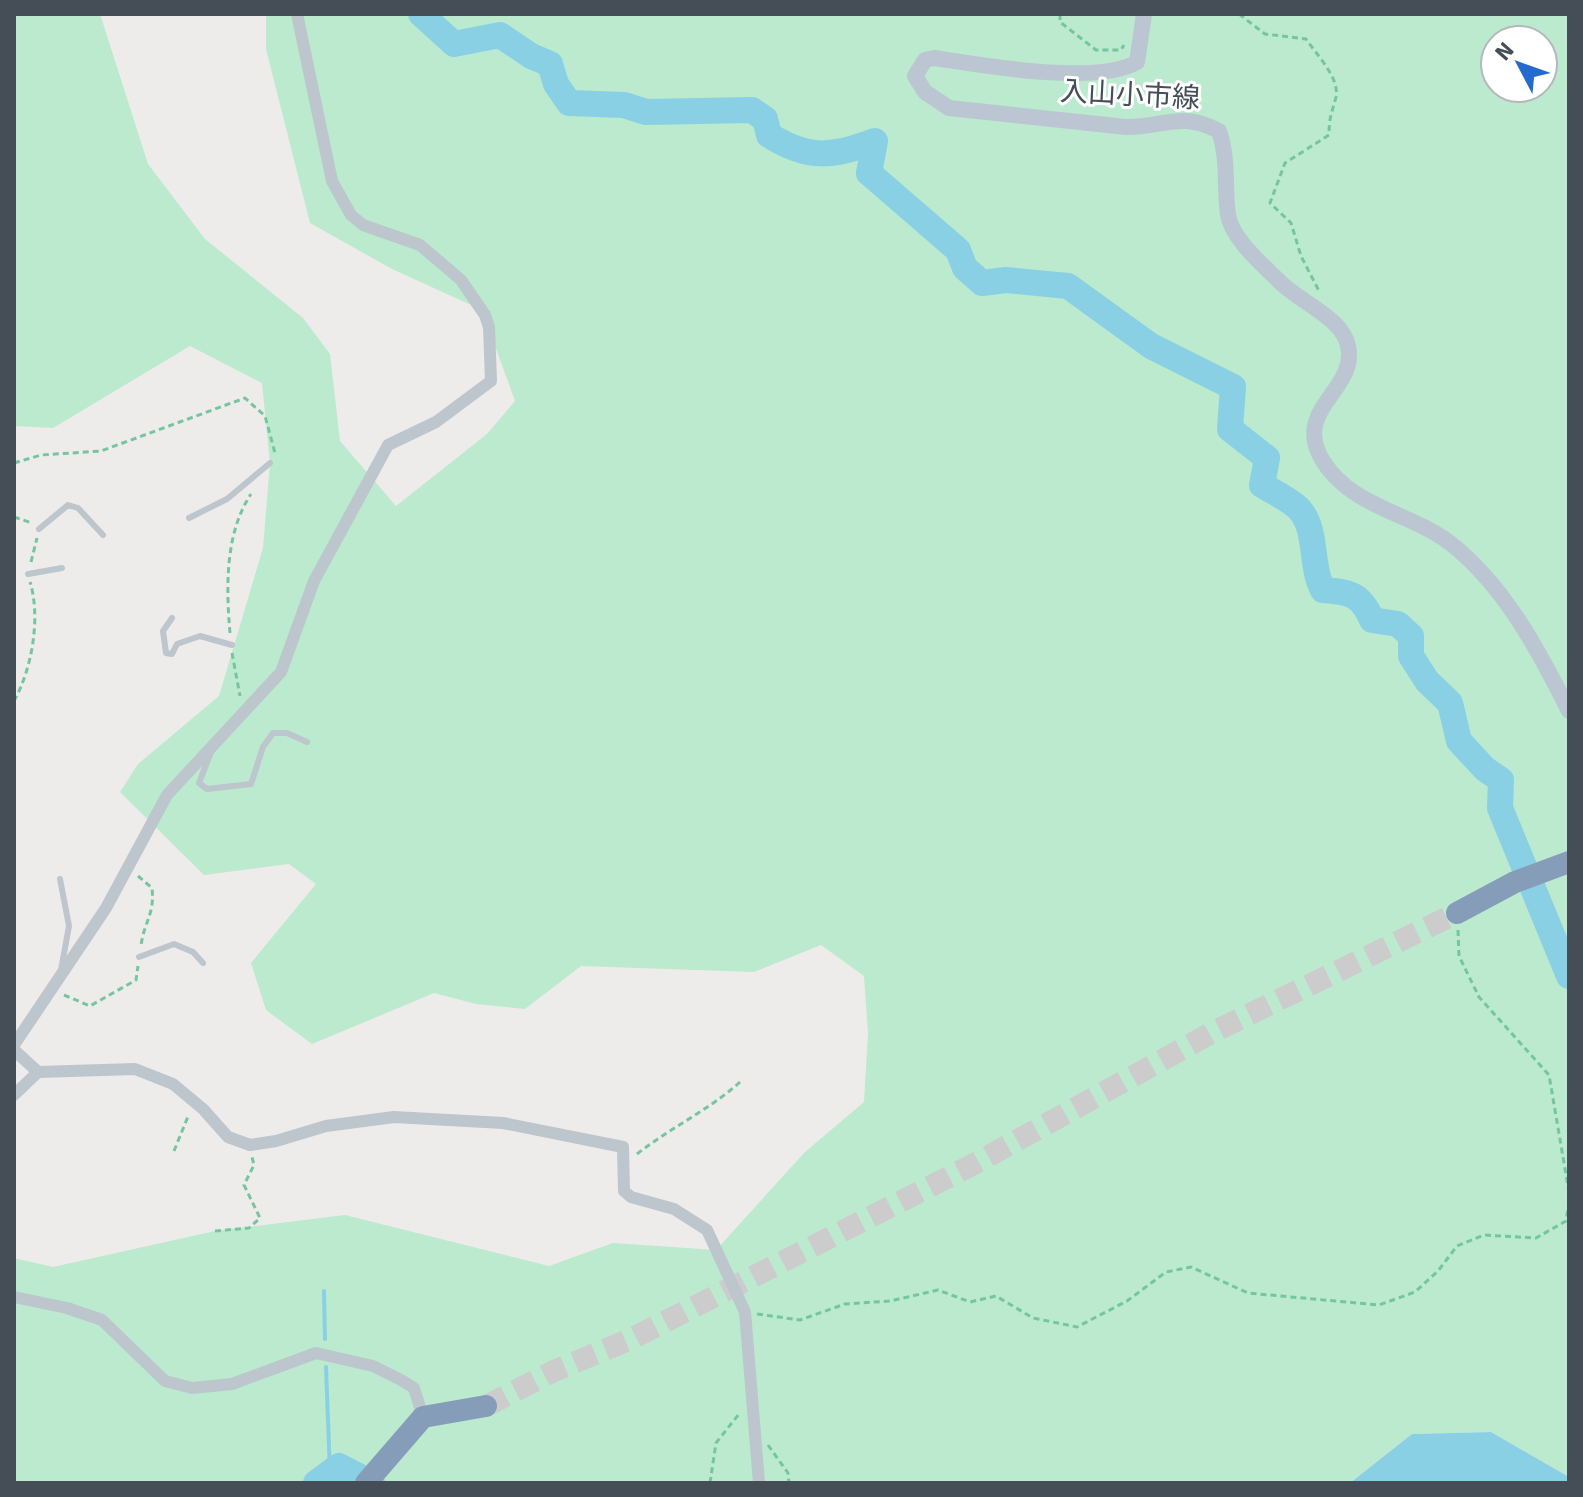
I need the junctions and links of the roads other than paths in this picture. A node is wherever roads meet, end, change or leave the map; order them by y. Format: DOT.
graph roads {
  1 [pos="297,14"];
  2 [pos="1144,14"];
  3 [pos="270,463"];
  4 [pos="189,518"];
  5 [pos="39,529"];
  6 [pos="103,535"];
  7 [pos="62,568"];
  8 [pos="28,574"];
  9 [pos="172,618"];
  10 [pos="232,645"];
  11 [pos="1569,711"];
  12 [pos="215,741"];
  13 [pos="307,742"];
  14 [pos="1569,862"];
  15 [pos="60,879"];
  16 [pos="1457,913"];
  17 [pos="139,957"];
  18 [pos="203,963"];
  19 [pos="60,975"];
  20 [pos="14,1048"];
  21 [pos="38,1072"];
  22 [pos="14,1095"];
  23 [pos="14,1297"];
  24 [pos="486,1406"];
  25 [pos="423,1417"];
  26 [pos="366,1483"];
  27 [pos="759,1483"];
  1 -- 12 [label="street"];
  2 -- 11 [label="main road, 入山小市線"];
  3 -- 4 [label="lane"];
  5 -- 6 [label="lane"];
  7 -- 8 [label="lane"];
  9 -- 10 [label="lane"];
  12 -- 13 [label="lane"];
  12 -- 19 [label="street"];
  14 -- 16 [label="highway"];
  15 -- 19 [label="lane"];
  17 -- 18 [label="lane"];
  19 -- 20 [label="street"];
  20 -- 21 [label="street"];
  21 -- 22 [label="street"];
  21 -- 27 [label="street"];
  23 -- 25 [label="street"];
  24 -- 25 [label="highway"];
  25 -- 26 [label="highway"];
}
